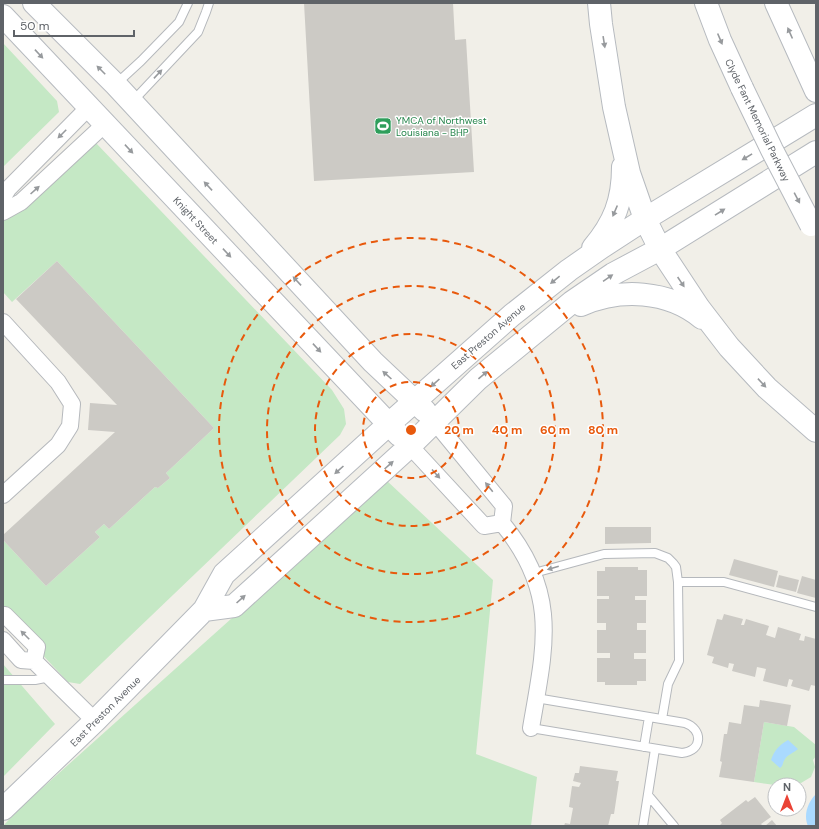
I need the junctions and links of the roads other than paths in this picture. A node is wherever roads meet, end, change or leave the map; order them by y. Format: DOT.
graph roads {
  1 [pos="34,3"];
  2 [pos="188,3"];
  3 [pos="208,3"];
  4 [pos="600,3"];
  5 [pos="706,3"];
  6 [pos="776,3"];
  7 [pos="3,16"];
  8 [pos="116,85"];
  9 [pos="816,91"];
  10 [pos="131,103"];
  11 [pos="89,107"];
  12 [pos="816,115"];
  13 [pos="105,124"];
  14 [pos="623,146"];
  15 [pos="816,152"];
  16 [pos="3,196"];
  17 [pos="3,212"];
  18 [pos="645,219"];
  19 [pos="814,230"];
  20 [pos="660,249"];
  21 [pos="582,260"];
  22 [pos="554,316"];
  23 [pos="3,322"];
  24 [pos="715,328"];
  25 [pos="415,401"];
  26 [pos="435,422"];
  27 [pos="389,424"];
  28 [pos="816,431"];
  29 [pos="410,446"];
  30 [pos="3,495"];
  31 [pos="502,523"];
  32 [pos="534,573"];
  33 [pos="678,582"];
  34 [pos="816,607"];
  35 [pos="204,610"];
  36 [pos="3,615"];
  37 [pos="3,640"];
  38 [pos="34,661"];
  39 [pos="51,676"];
  40 [pos="3,680"];
  41 [pos="536,698"];
  42 [pos="649,717"];
  43 [pos="662,719"];
  44 [pos="95,721"];
  45 [pos="530,728"];
  46 [pos="644,747"];
  47 [pos="655,749"];
  48 [pos="648,795"];
  49 [pos="3,809"];
  50 [pos="642,826"];
  51 [pos="674,826"];
  8 -- 1 [label="street, one-way"];
  2 -- 8 [label="lane"];
  10 -- 3 [label="lane, one-way"];
  4 -- 14 [label="street, one-way"];
  5 -- 19 [label="street, Clyde Fant Memorial Parkway, one-way, bridge"];
  9 -- 6 [label="street, one-way"];
  7 -- 11 [label="street, Knight Street, one-way"];
  8 -- 10 [label="street"];
  25 -- 10 [label="street, one-way"];
  11 -- 13 [label="street, Knight Street"];
  11 -- 16 [label="street, one-way"];
  12 -- 18 [label="street, East Preston Avenue, one-way"];
  17 -- 13 [label="street, one-way"];
  13 -- 27 [label="street, Knight Street, one-way"];
  14 -- 18 [label="street"];
  14 -- 21 [label="street, one-way"];
  20 -- 15 [label="street, one-way"];
  18 -- 20 [label="street"];
  18 -- 21 [label="street, East Preston Avenue"];
  22 -- 20 [label="street, one-way"];
  20 -- 24 [label="street, one-way"];
  21 -- 25 [label="street, East Preston Avenue, one-way"];
  22 -- 24 [label="street"];
  26 -- 22 [label="street, one-way"];
  23 -- 30 [label="street"];
  24 -- 28 [label="street, one-way"];
  25 -- 26 [label="street"];
  25 -- 27 [label="street, East Preston Avenue"];
  26 -- 29 [label="street"];
  31 -- 26 [label="street, one-way"];
  27 -- 29 [label="street, Knight Street"];
  27 -- 35 [label="street, East Preston Avenue, one-way"];
  29 -- 31 [label="street, one-way"];
  35 -- 29 [label="street, one-way"];
  31 -- 32 [label="street"];
  33 -- 32 [label="lane, one-way"];
  32 -- 41 [label="street"];
  33 -- 34 [label="lane"];
  33 -- 43 [label="lane"];
  35 -- 44 [label="street, East Preston Avenue"];
  38 -- 36 [label="street, one-way"];
  37 -- 38 [label="street"];
  38 -- 39 [label="street"];
  39 -- 40 [label="lane"];
  39 -- 44 [label="street"];
  41 -- 42 [label="lane"];
  41 -- 45 [label="street"];
  42 -- 43 [label="lane"];
  42 -- 46 [label="lane"];
  43 -- 47 [label="lane"];
  44 -- 49 [label="street, East Preston Avenue"];
  45 -- 46 [label="lane"];
  46 -- 47 [label="lane"];
  47 -- 48 [label="lane"];
  48 -- 50 [label="lane"];
  48 -- 51 [label="lane"];
}
